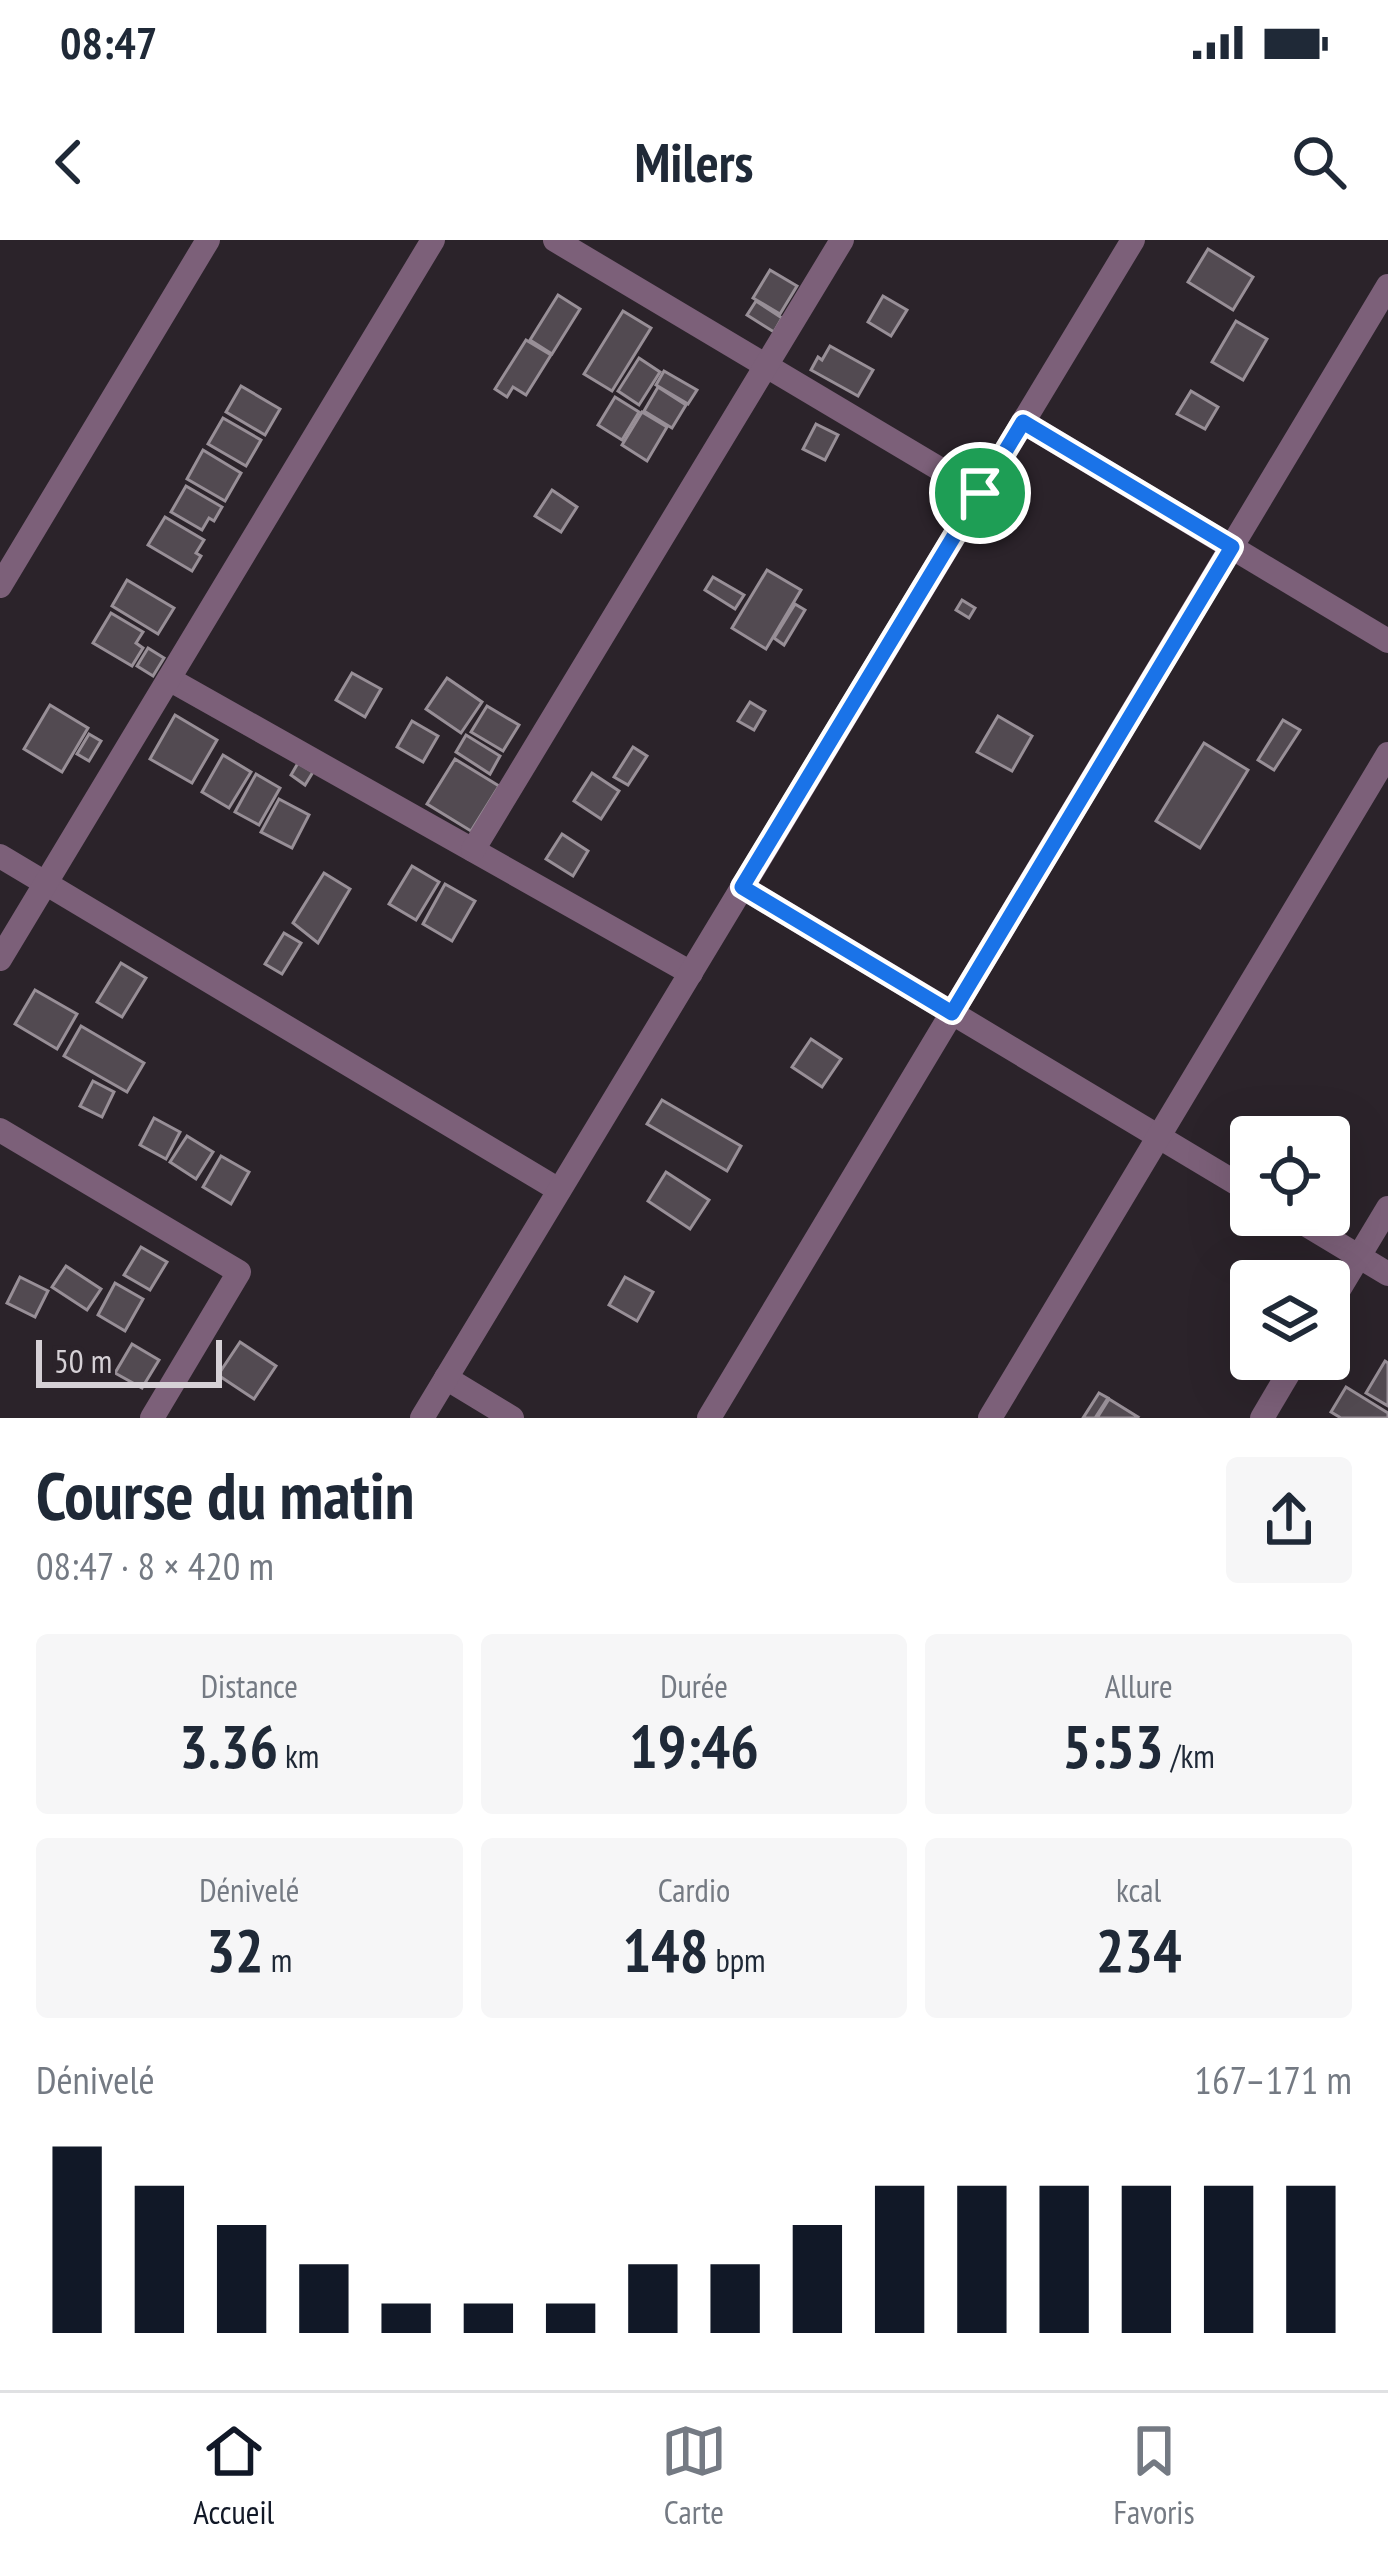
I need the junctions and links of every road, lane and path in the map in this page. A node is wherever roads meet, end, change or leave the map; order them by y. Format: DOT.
graph roads {
  1 [pos="208,240"];
  2 [pos="433,240"];
  3 [pos="555,240"];
  4 [pos="842,240"];
  5 [pos="1133,240"];
  6 [pos="1388,286"];
  7 [pos="767,367"];
  8 [pos="1023,422"];
  9 [pos="980,493"];
  10 [pos="1232,547"];
  11 [pos="0,586"];
  12 [pos="1388,640"];
  13 [pos="169,679"];
  14 [pos="1388,754"];
  15 [pos="473,850"];
  16 [pos="0,856"];
  17 [pos="46,884"];
  18 [pos="742,887"];
  19 [pos="0,959"];
  20 [pos="691,973"];
  21 [pos="952,1013"];
  22 [pos="0,1130"];
  23 [pos="1159,1136"];
  24 [pos="1230,1179"];
  25 [pos="559,1190"];
  26 [pos="1388,1208"];
  27 [pos="1324,1236"];
  28 [pos="1359,1257"];
  29 [pos="1350,1272"];
  30 [pos="1388,1274"];
  31 [pos="446,1378"];
  32 [pos="1285,1380"];
  33 [pos="152,1418"];
  34 [pos="422,1418"];
  35 [pos="512,1418"];
  36 [pos="709,1418"];
  37 [pos="989,1418"];
  38 [pos="1262,1418"];
  1 -- 11 [label="street"];
  2 -- 13 [label="street"];
  3 -- 7 [label="street"];
  4 -- 7 [label="street"];
  5 -- 8 [label="street"];
  6 -- 10 [label="street"];
  7 -- 9 [label="street"];
  7 -- 15 [label="street"];
  8 -- 9 [label="street"];
  8 -- 10 [label="street"];
  9 -- 18 [label="street"];
  10 -- 12 [label="street"];
  10 -- 21 [label="street"];
  13 -- 15 [label="street"];
  13 -- 17 [label="street"];
  14 -- 23 [label="street"];
  15 -- 20 [label="street"];
  16 -- 17 [label="street"];
  17 -- 19 [label="street"];
  17 -- 25 [label="street"];
  18 -- 20 [label="street"];
  18 -- 21 [label="street"];
  20 -- 25 [label="street"];
  21 -- 23 [label="street"];
  21 -- 36 [label="street"];
  22 -- 33 [label="street"];
  23 -- 24 [label="street"];
  23 -- 37 [label="street"];
  25 -- 31 [label="street"];
  26 -- 28 [label="street"];
  27 -- 28 [label="street"];
  28 -- 29 [label="street"];
  28 -- 30 [label="street"];
  31 -- 34 [label="street"];
  31 -- 35 [label="street"];
  32 -- 38 [label="street"];
}
